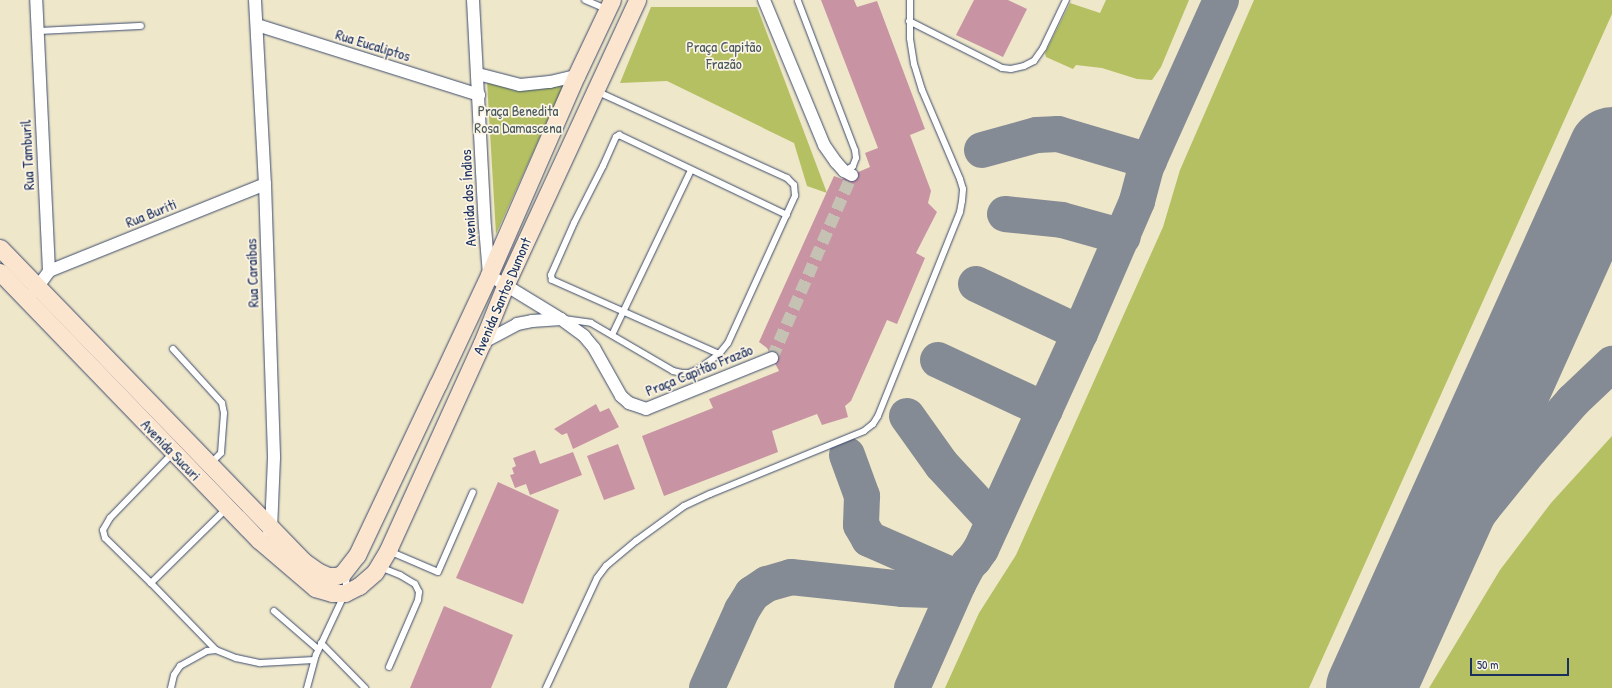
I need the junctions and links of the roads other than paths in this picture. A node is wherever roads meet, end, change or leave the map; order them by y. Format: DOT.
graph roads {
  1 [pos="36,0"];
  2 [pos="255,0"];
  3 [pos="473,0"];
  4 [pos="585,0"];
  5 [pos="636,0"];
  6 [pos="764,0"];
  7 [pos="910,0"];
  8 [pos="1066,0"];
  9 [pos="798,1"];
  10 [pos="610,5"];
  11 [pos="910,21"];
  12 [pos="257,25"];
  13 [pos="141,26"];
  14 [pos="37,31"];
  15 [pos="478,74"];
  16 [pos="576,76"];
  17 [pos="595,90"];
  18 [pos="479,95"];
  19 [pos="691,170"];
  20 [pos="848,173"];
  21 [pos="265,184"];
  22 [pos="787,215"];
  23 [pos="0,248"];
  24 [pos="48,271"];
  25 [pos="0,272"];
  26 [pos="489,275"];
  27 [pos="505,286"];
  28 [pos="38,287"];
  29 [pos="26,300"];
  30 [pos="624,311"];
  31 [pos="561,319"];
  32 [pos="612,335"];
  33 [pos="482,343"];
  34 [pos="173,349"];
  35 [pos="719,354"];
  36 [pos="772,358"];
  37 [pos="438,384"];
  38 [pos="459,394"];
  39 [pos="179,446"];
  40 [pos="209,466"];
  41 [pos="474,492"];
  42 [pos="233,502"];
  43 [pos="373,519"];
  44 [pos="397,530"];
  45 [pos="265,535"];
  46 [pos="388,550"];
  47 [pos="379,567"];
  48 [pos="347,570"];
  49 [pos="151,583"];
  50 [pos="352,590"];
  51 [pos="274,611"];
  52 [pos="320,646"];
  53 [pos="216,650"];
  54 [pos="314,660"];
  55 [pos="390,667"];
  56 [pos="171,688"];
  57 [pos="308,688"];
  58 [pos="365,688"];
  59 [pos="546,688"];
  1 -- 14 [label="street, Rua Tamburil"];
  2 -- 12 [label="street, Rua Caraíbas"];
  3 -- 15 [label="street, Avenida dos Índios"];
  4 -- 10 [label="lane"];
  5 -- 17 [label="main road, Avenida Santos Dumont"];
  6 -- 20 [label="street"];
  7 -- 11 [label="lane"];
  8 -- 11 [label="lane"];
  9 -- 20 [label="lane"];
  10 -- 16 [label="main road, Avenida Santos Dumont"];
  11 -- 59 [label="lane"];
  12 -- 18 [label="street, Rua Eucaliptos"];
  12 -- 21 [label="street, Rua Caraíbas"];
  13 -- 14 [label="lane"];
  14 -- 24 [label="street, Rua Tamburil"];
  15 -- 16 [label="street"];
  15 -- 18 [label="street, Avenida dos Índios"];
  16 -- 26 [label="main road, Avenida Santos Dumont"];
  17 -- 22 [label="lane"];
  17 -- 27 [label="main road, Avenida Santos Dumont"];
  18 -- 26 [label="street, Avenida dos Índios"];
  19 -- 22 [label="lane"];
  19 -- 30 [label="lane"];
  19 -- 30 [label="lane"];
  21 -- 24 [label="street, Rua Buriti"];
  21 -- 45 [label="street, Rua Caraíbas"];
  22 -- 35 [label="lane"];
  23 -- 28 [label="main road, Avenida Sucuri"];
  24 -- 28 [label="street"];
  25 -- 29 [label="main road, Avenida Sucuri"];
  26 -- 27 [label="street, Praça Capitão Frazão"];
  26 -- 37 [label="main road, Avenida Santos Dumont"];
  27 -- 31 [label="street, Praça Capitão Frazão"];
  27 -- 33 [label="main road, Avenida Santos Dumont"];
  28 -- 29 [label="street"];
  28 -- 39 [label="main road, Avenida Sucuri"];
  29 -- 39 [label="main road, Avenida Sucuri"];
  30 -- 32 [label="lane"];
  30 -- 35 [label="lane"];
  31 -- 32 [label="lane"];
  31 -- 33 [label="street"];
  31 -- 36 [label="street, Praça Capitão Frazão"];
  32 -- 35 [label="lane"];
  33 -- 38 [label="main road, Avenida Santos Dumont"];
  34 -- 40 [label="lane"];
  37 -- 38 [label="main road"];
  37 -- 43 [label="main road, Avenida Santos Dumont"];
  38 -- 44 [label="main road, Avenida Santos Dumont"];
  39 -- 40 [label="main road, Avenida Sucuri"];
  39 -- 42 [label="main road, Avenida Sucuri"];
  39 -- 49 [label="lane"];
  40 -- 42 [label="main road, Avenida Sucuri"];
  41 -- 46 [label="lane"];
  42 -- 45 [label="main road, Avenida Sucuri"];
  42 -- 49 [label="lane"];
  43 -- 44 [label="main road"];
  43 -- 48 [label="main road, Avenida Santos Dumont"];
  44 -- 46 [label="main road, Avenida Santos Dumont"];
  45 -- 48 [label="main road, Avenida Sucuri"];
  45 -- 50 [label="main road, Avenida Sucuri"];
  46 -- 47 [label="main road, Avenida Santos Dumont"];
  47 -- 50 [label="main road, Avenida Santos Dumont"];
  47 -- 55 [label="lane"];
  48 -- 50 [label="lane"];
  49 -- 53 [label="lane"];
  50 -- 52 [label="lane"];
  51 -- 52 [label="lane"];
  52 -- 54 [label="lane"];
  52 -- 58 [label="lane"];
  53 -- 54 [label="lane"];
  53 -- 56 [label="lane"];
  54 -- 57 [label="lane"];
}
